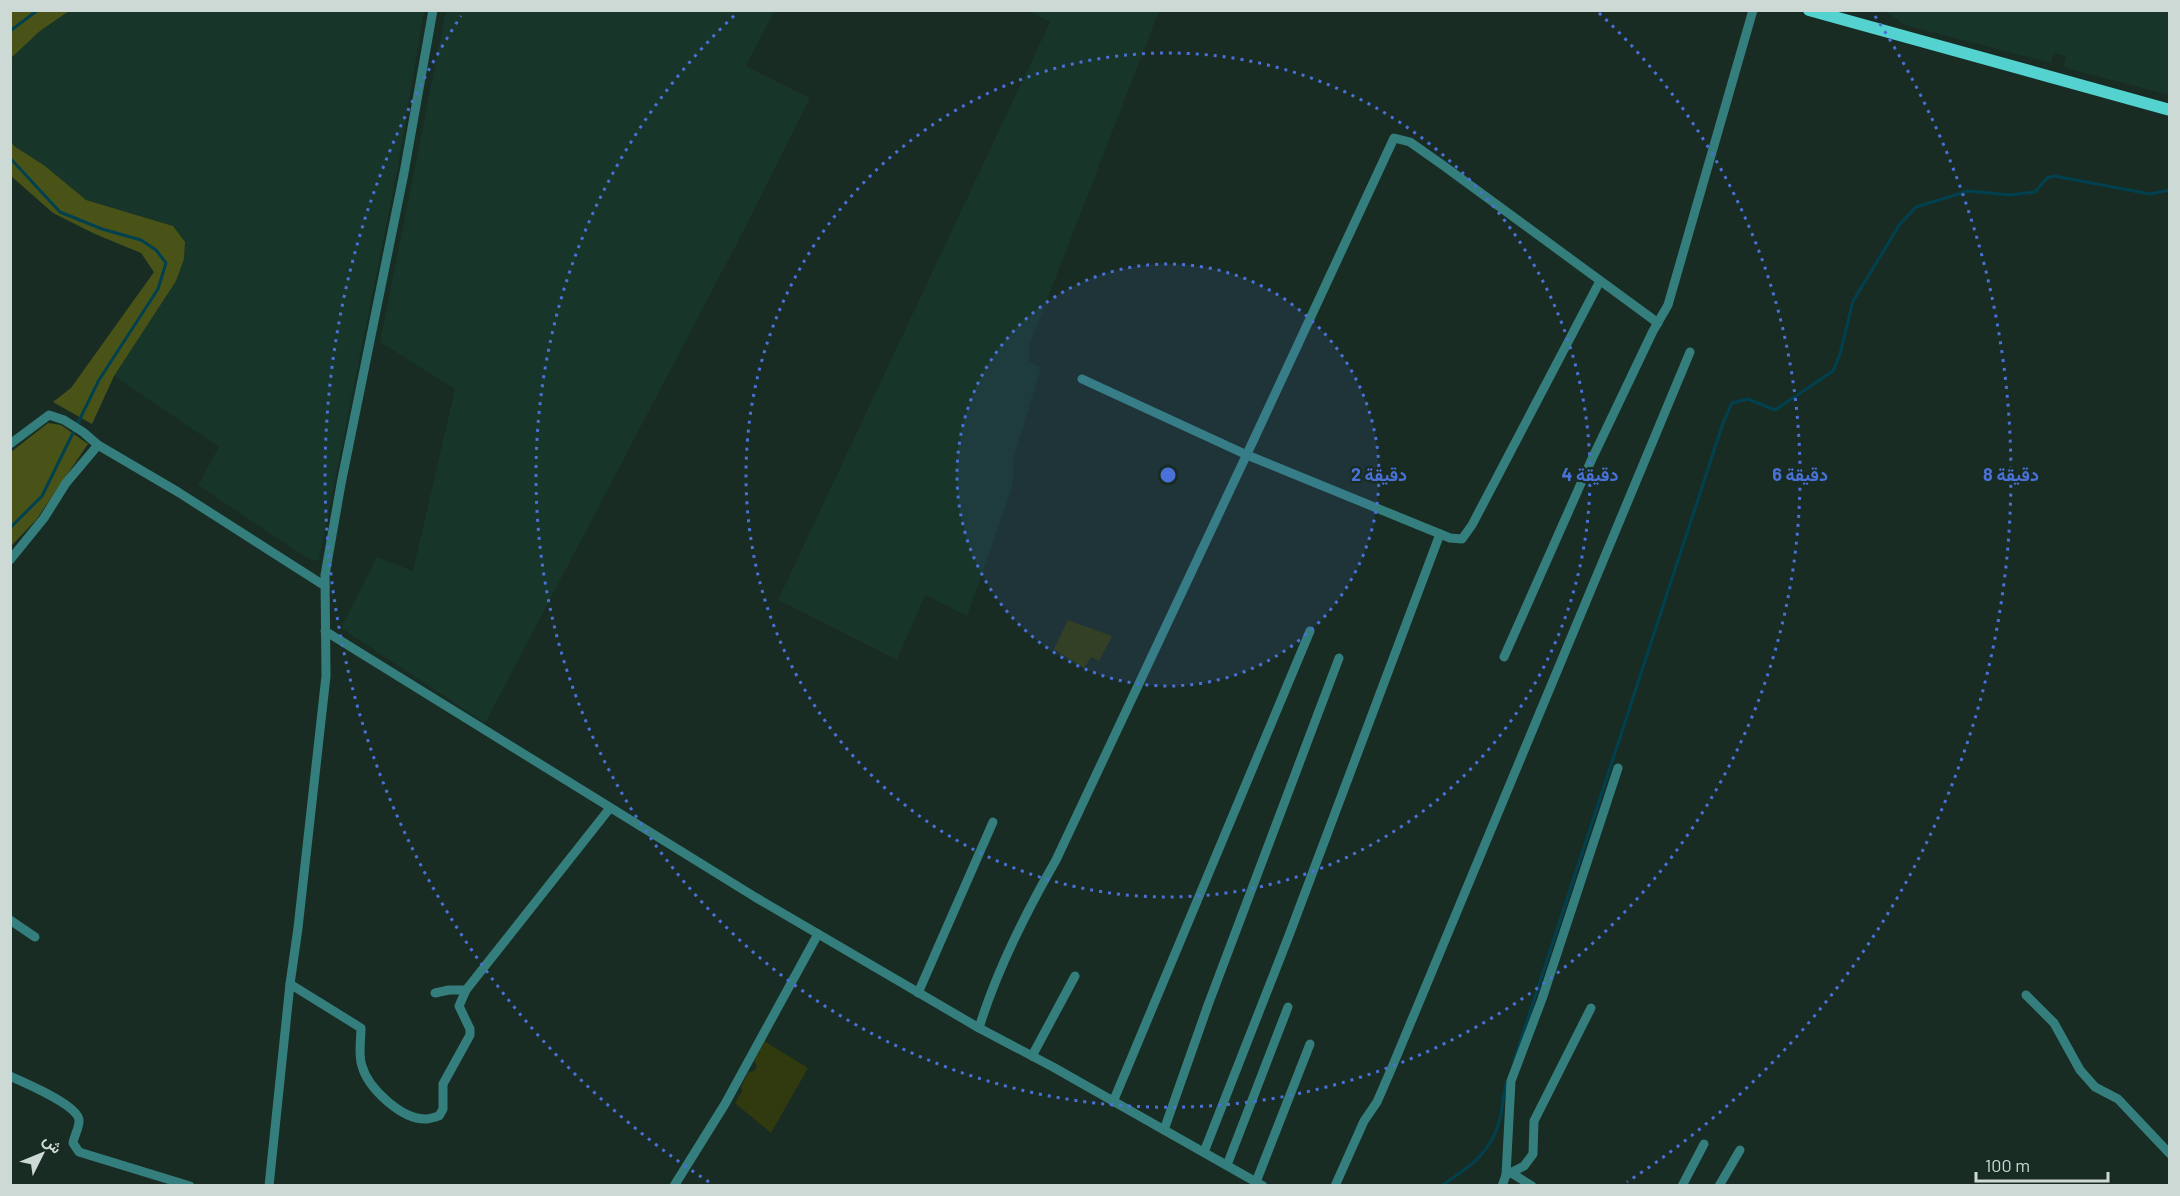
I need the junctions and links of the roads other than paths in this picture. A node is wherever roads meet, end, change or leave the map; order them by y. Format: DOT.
graph roads {
  1 [pos="433,10"];
  2 [pos="1753,10"];
  3 [pos="1809,10"];
  4 [pos="2169,110"];
  5 [pos="1600,281"];
  6 [pos="1658,323"];
  7 [pos="1690,352"];
  8 [pos="1082,379"];
  9 [pos="10,444"];
  10 [pos="98,445"];
  11 [pos="1247,455"];
  12 [pos="1440,534"];
  13 [pos="10,560"];
  14 [pos="325,586"];
  15 [pos="326,631"];
  16 [pos="1310,631"];
  17 [pos="1504,657"];
  18 [pos="1339,658"];
  19 [pos="1618,768"];
  20 [pos="610,808"];
  21 [pos="993,822"];
  22 [pos="10,920"];
  23 [pos="818,934"];
  24 [pos="35,937"];
  25 [pos="1075,976"];
  26 [pos="290,984"];
  27 [pos="466,990"];
  28 [pos="435,993"];
  29 [pos="918,993"];
  30 [pos="2026,995"];
  31 [pos="1288,1007"];
  32 [pos="1591,1008"];
  33 [pos="980,1028"];
  34 [pos="1310,1044"];
  35 [pos="1032,1056"];
  36 [pos="10,1076"];
  37 [pos="1113,1102"];
  38 [pos="1164,1130"];
  39 [pos="1704,1144"];
  40 [pos="1740,1150"];
  41 [pos="1204,1152"];
  42 [pos="2169,1154"];
  43 [pos="1227,1165"];
  44 [pos="1509,1174"];
  45 [pos="678,1183"];
  46 [pos="1259,1184"];
  47 [pos="190,1185"];
  48 [pos="269,1185"];
  49 [pos="1335,1185"];
  50 [pos="1502,1185"];
  51 [pos="1532,1185"];
  52 [pos="1682,1185"];
  53 [pos="1719,1185"];
  1 -- 14 [label="street"];
  2 -- 6 [label="street"];
  3 -- 4 [label="main road"];
  5 -- 6 [label="street"];
  5 -- 11 [label="street"];
  5 -- 12 [label="street"];
  6 -- 17 [label="street"];
  7 -- 49 [label="street"];
  8 -- 11 [label="street"];
  9 -- 10 [label="street"];
  10 -- 13 [label="street"];
  10 -- 14 [label="street"];
  11 -- 12 [label="street"];
  11 -- 33 [label="street"];
  12 -- 41 [label="street"];
  14 -- 15 [label="street"];
  15 -- 20 [label="street"];
  15 -- 26 [label="street"];
  16 -- 37 [label="street"];
  18 -- 38 [label="street"];
  19 -- 44 [label="street"];
  20 -- 23 [label="street"];
  20 -- 27 [label="street"];
  21 -- 29 [label="street"];
  22 -- 24 [label="street"];
  23 -- 29 [label="street"];
  23 -- 45 [label="street"];
  25 -- 35 [label="street"];
  26 -- 27 [label="street"];
  26 -- 48 [label="street"];
  27 -- 28 [label="street"];
  29 -- 33 [label="street"];
  30 -- 42 [label="street"];
  31 -- 43 [label="street"];
  32 -- 44 [label="street"];
  33 -- 35 [label="street"];
  34 -- 46 [label="street"];
  35 -- 37 [label="street"];
  36 -- 47 [label="street"];
  37 -- 38 [label="street"];
  38 -- 41 [label="street"];
  39 -- 52 [label="street"];
  40 -- 53 [label="street"];
  41 -- 43 [label="street"];
  43 -- 46 [label="street"];
  44 -- 50 [label="street"];
  44 -- 51 [label="street"];
}
